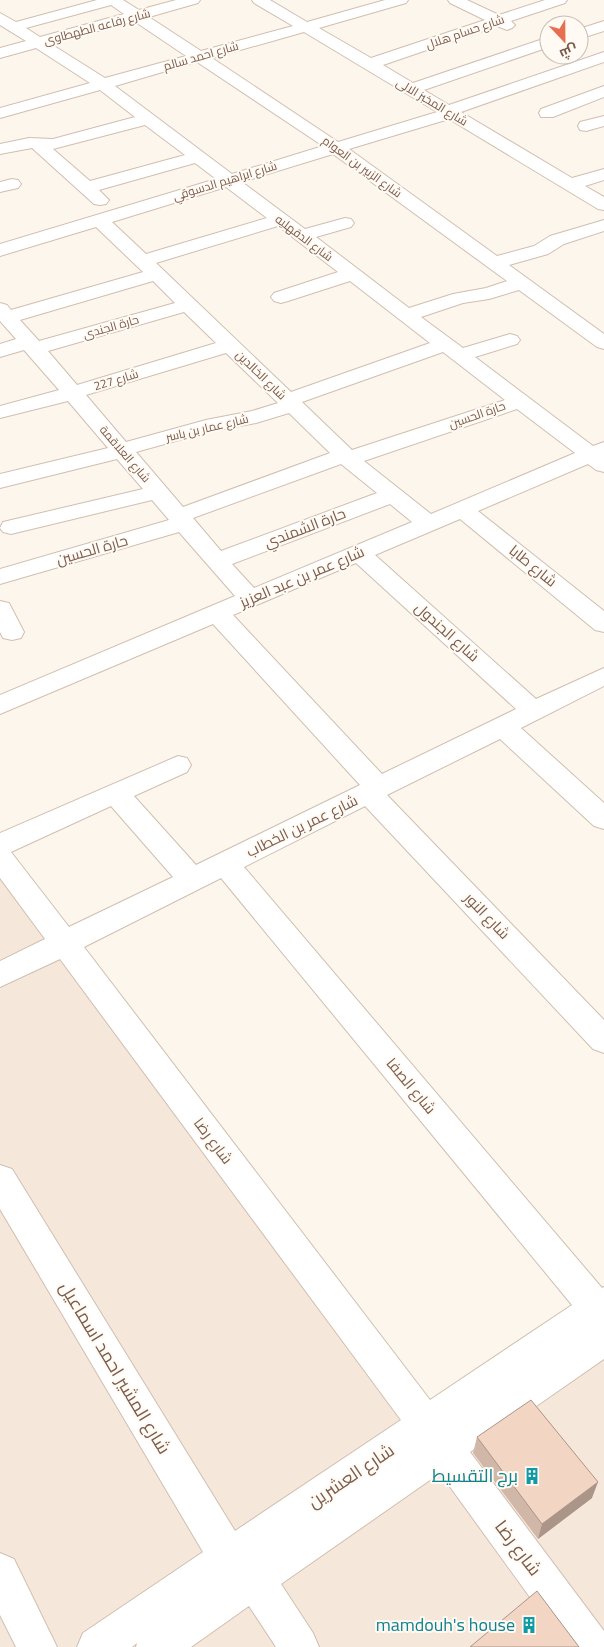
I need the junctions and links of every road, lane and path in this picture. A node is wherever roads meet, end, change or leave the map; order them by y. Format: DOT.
graph roads {
  1 [pos="114,0"];
  2 [pos="193,0"];
  3 [pos="259,0"];
  4 [pos="342,0"];
  5 [pos="401,0"];
  6 [pos="455,0"];
  7 [pos="560,0"];
  8 [pos="362,11"];
  9 [pos="139,16"];
  10 [pos="498,21"];
  11 [pos="7,22"];
  12 [pos="604,26"];
  13 [pos="305,27"];
  14 [pos="589,31"];
  15 [pos="539,40"];
  16 [pos="39,43"];
  17 [pos="539,47"];
  18 [pos="0,53"];
  19 [pos="199,56"];
  20 [pos="604,57"];
  21 [pos="589,62"];
  22 [pos="370,64"];
  23 [pos="589,64"];
  24 [pos="580,65"];
  25 [pos="604,72"];
  26 [pos="101,83"];
  27 [pos="410,89"];
  28 [pos="604,91"];
  29 [pos="0,112"];
  30 [pos="449,112"];
  31 [pos="547,113"];
  32 [pos="147,119"];
  33 [pos="604,121"];
  34 [pos="586,126"];
  35 [pos="36,144"];
  36 [pos="335,147"];
  37 [pos="0,149"];
  38 [pos="197,157"];
  39 [pos="604,174"];
  40 [pos="227,180"];
  41 [pos="570,185"];
  42 [pos="86,188"];
  43 [pos="604,205"];
  44 [pos="108,217"];
  45 [pos="279,220"];
  46 [pos="345,223"];
  47 [pos="604,225"];
  48 [pos="301,236"];
  49 [pos="0,250"];
  50 [pos="495,263"];
  51 [pos="150,267"];
  52 [pos="352,274"];
  53 [pos="521,283"];
  54 [pos="281,297"];
  55 [pos="188,305"];
  56 [pos="4,313"];
  57 [pos="407,315"];
  58 [pos="510,340"];
  59 [pos="604,343"];
  60 [pos="31,346"];
  61 [pos="231,346"];
  62 [pos="454,350"];
  63 [pos="0,352"];
  64 [pos="72,393"];
  65 [pos="521,401"];
  66 [pos="290,403"];
  67 [pos="0,412"];
  68 [pos="121,450"];
  69 [pos="599,456"];
  70 [pos="346,457"];
  71 [pos="0,482"];
  72 [pos="157,492"];
  73 [pos="393,495"];
  74 [pos="462,509"];
  75 [pos="181,520"];
  76 [pos="428,523"];
  77 [pos="11,527"];
  78 [pos="359,553"];
  79 [pos="217,561"];
  80 [pos="0,577"];
  81 [pos="250,599"];
  82 [pos="0,608"];
  83 [pos="217,613"];
  84 [pos="604,624"];
  85 [pos="12,632"];
  86 [pos="604,676"];
  87 [pos="0,705"];
  88 [pos="534,711"];
  89 [pos="503,727"];
  90 [pos="178,765"];
  91 [pos="374,790"];
  92 [pos="115,793"];
  93 [pos="604,819"];
  94 [pos="0,845"];
  95 [pos="0,856"];
  96 [pos="225,864"];
  97 [pos="193,880"];
  98 [pos="64,944"];
  99 [pos="0,975"];
  100 [pos="604,1040"];
  101 [pos="0,1179"];
  102 [pos="602,1316"];
  103 [pos="436,1437"];
  104 [pos="242,1568"];
  105 [pos="0,1573"];
  106 [pos="37,1647"];
  107 [pos="97,1647"];
  108 [pos="156,1647"];
  109 [pos="298,1647"];
  110 [pos="592,1647"];
  1 -- 9 [label="street, شارع الزبير بن العوام"];
  1 -- 11 [label="street"];
  2 -- 9 [label="street, شارع رفاعه الطهطاوى"];
  3 -- 13 [label="street, شارع المخبز الالى"];
  4 -- 8 [label="street"];
  5 -- 8 [label="street, شارع احمد سالم"];
  6 -- 10 [label="street"];
  7 -- 10 [label="street, شارع حسام هلال"];
  8 -- 13 [label="street, شارع احمد سالم"];
  9 -- 16 [label="street, شارع رفاعه الطهطاوى"];
  9 -- 19 [label="street, شارع الزبير بن العوام"];
  10 -- 15 [label="street"];
  10 -- 22 [label="street, شارع حسام هلال"];
  11 -- 16 [label="street, شارع الدقهليه"];
  12 -- 14 [label="street"];
  13 -- 19 [label="street, شارع احمد سالم"];
  13 -- 22 [label="street, شارع المخبز الالى"];
  16 -- 18 [label="street, شارع رفاعه الطهطاوى"];
  16 -- 26 [label="street, شارع الدقهليه"];
  17 -- 27 [label="street"];
  19 -- 26 [label="street, شارع احمد سالم"];
  19 -- 36 [label="street, شارع الزبير بن العوام"];
  20 -- 21 [label="street, شارع ابراهيم الدسوقي"];
  22 -- 27 [label="street, شارع المخبز الالى"];
  23 -- 25 [label="street"];
  24 -- 30 [label="street, شارع ابراهيم الدسوقي"];
  26 -- 29 [label="street, شارع احمد سالم"];
  26 -- 32 [label="street, شارع الدقهليه"];
  27 -- 30 [label="street, شارع المخبز الالى"];
  28 -- 31 [label="street"];
  30 -- 36 [label="street, شارع ابراهيم الدسوقي"];
  30 -- 41 [label="street, شارع المخبز الالى"];
  32 -- 35 [label="street"];
  32 -- 38 [label="street, شارع الدقهليه"];
  33 -- 34 [label="street"];
  35 -- 37 [label="street"];
  35 -- 42 [label="street, شارع الخالدين"];
  36 -- 40 [label="street, شارع ابراهيم الدسوقي"];
  36 -- 50 [label="street, شارع الزبير بن العوام"];
  38 -- 40 [label="street, شارع الدقهليه"];
  38 -- 42 [label="street"];
  39 -- 41 [label="street"];
  40 -- 44 [label="street, شارع ابراهيم الدسوقي"];
  40 -- 45 [label="street, شارع الدقهليه"];
  41 -- 43 [label="street, شارع المخبز الالى"];
  42 -- 44 [label="street, شارع الخالدين"];
  44 -- 49 [label="street, شارع ابراهيم الدسوقي"];
  44 -- 51 [label="street, شارع الخالدين"];
  45 -- 48 [label="street, شارع الدقهليه"];
  45 -- 51 [label="street"];
  46 -- 48 [label="street"];
  47 -- 50 [label="street"];
  48 -- 52 [label="street, شارع الدقهليه"];
  50 -- 53 [label="street, شارع الزبير بن العوام"];
  51 -- 55 [label="street, شارع الخالدين"];
  51 -- 56 [label="street"];
  52 -- 54 [label="street"];
  52 -- 57 [label="street, شارع الدقهليه"];
  53 -- 57 [label="street"];
  53 -- 59 [label="street, شارع الزبير بن العوام"];
  55 -- 60 [label="street, حارة الجندى"];
  55 -- 61 [label="street, شارع الخالدين"];
  56 -- 60 [label="street, شارع العلاقمة"];
  57 -- 62 [label="street, شارع الدقهليه"];
  58 -- 62 [label="street, شارع عمار بن ياسر"];
  60 -- 63 [label="street"];
  60 -- 64 [label="street, شارع العلاقمة"];
  61 -- 64 [label="street, شارع 227"];
  61 -- 66 [label="street, شارع الخالدين"];
  62 -- 65 [label="street, شارع الدقهليه"];
  62 -- 66 [label="street, شارع عمار بن ياسر"];
  64 -- 67 [label="street, شارع 227"];
  64 -- 68 [label="street, شارع العلاقمة"];
  65 -- 69 [label="street, شارع الدقهليه"];
  65 -- 70 [label="street, حارة الحسين"];
  66 -- 68 [label="street, شارع عمار بن ياسر"];
  66 -- 70 [label="street, شارع الخالدين"];
  68 -- 71 [label="street, شارع عمار بن ياسر"];
  68 -- 72 [label="street, شارع العلاقمة"];
  69 -- 74 [label="street, شارع عمر بن عبد العزيز"];
  70 -- 73 [label="street, شارع الخالدين"];
  70 -- 75 [label="street, حارة الحسين"];
  72 -- 75 [label="street, شارع العلاقمة"];
  72 -- 77 [label="street"];
  73 -- 76 [label="street, شارع الخالدين"];
  73 -- 79 [label="street, حارة الشمندي"];
  74 -- 76 [label="street, شارع عمر بن عبد العزيز"];
  74 -- 84 [label="street, شارع طابا"];
  75 -- 79 [label="street, شارع العلاقمة"];
  75 -- 80 [label="street, حارة الحسين"];
  76 -- 78 [label="street, شارع عمر بن عبد العزيز"];
  78 -- 81 [label="street, شارع عمر بن عبد العزيز"];
  78 -- 88 [label="street, شارع الجندول"];
  79 -- 81 [label="street, شارع العلاقمة"];
  81 -- 83 [label="street, شارع عمر بن عبد العزيز"];
  82 -- 85 [label="street"];
  83 -- 87 [label="street, شارع عمر بن عبد العزيز"];
  83 -- 91 [label="street, شارع النور"];
  86 -- 88 [label="street, شارع عمر بن الخطاب"];
  88 -- 89 [label="street, شارع عمر بن الخطاب"];
  89 -- 91 [label="street, شارع عمر بن الخطاب"];
  89 -- 93 [label="street"];
  90 -- 92 [label="street"];
  91 -- 96 [label="street, شارع عمر بن الخطاب"];
  91 -- 100 [label="street, شارع النور"];
  92 -- 94 [label="street"];
  92 -- 97 [label="street"];
  95 -- 98 [label="street, شارع رضا"];
  96 -- 97 [label="street, شارع عمر بن الخطاب"];
  96 -- 102 [label="street, شارع الصفا"];
  97 -- 98 [label="street, شارع عمر بن الخطاب"];
  98 -- 99 [label="street, شارع عمر بن الخطاب"];
  98 -- 103 [label="street, شارع رضا"];
  101 -- 104 [label="street, شارع المشير احمد اسماعيل"];
  102 -- 103 [label="street, شارع العشرين"];
  103 -- 104 [label="street, شارع العشرين"];
  103 -- 110 [label="street, شارع رضا"];
  104 -- 107 [label="street, شارع العشرين"];
  104 -- 108 [label="street, شارع العشرين"];
  104 -- 109 [label="street, شارع المشير احمد اسماعيل"];
  105 -- 106 [label="street"];
}
